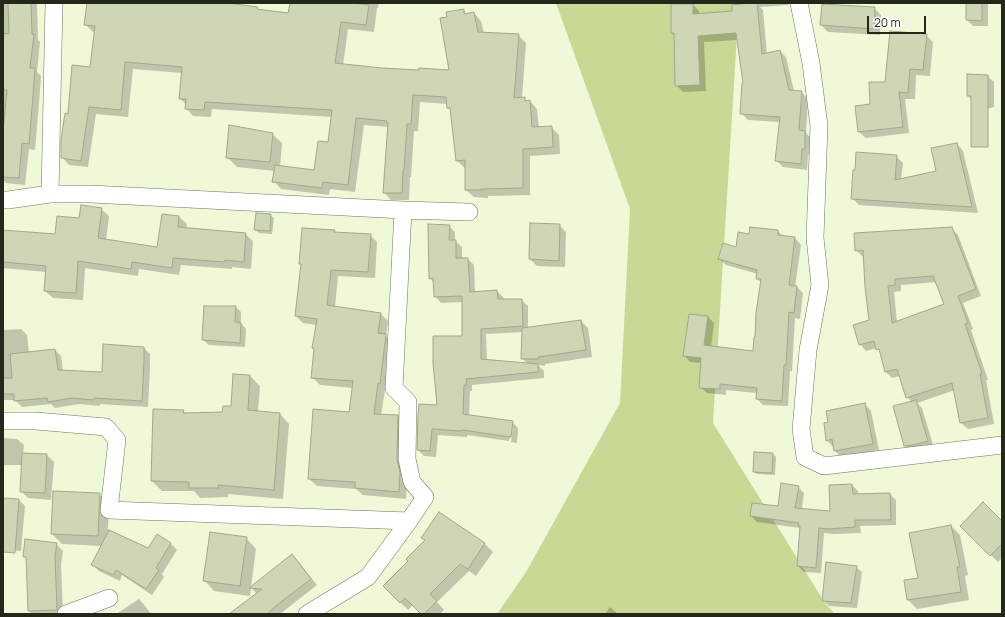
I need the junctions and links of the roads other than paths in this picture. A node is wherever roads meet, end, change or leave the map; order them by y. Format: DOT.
graph roads {
  1 [pos="54,3"];
  2 [pos="799,3"];
  3 [pos="50,194"];
  4 [pos="3,200"];
  5 [pos="403,210"];
  6 [pos="469,212"];
  7 [pos="3,421"];
  8 [pos="1002,445"];
  9 [pos="409,520"];
  10 [pos="109,598"];
  11 [pos="66,614"];
  12 [pos="307,614"];
  1 -- 3 [label="street"];
  2 -- 8 [label="street"];
  3 -- 4 [label="street"];
  3 -- 5 [label="street"];
  5 -- 6 [label="street"];
  5 -- 9 [label="street"];
  7 -- 9 [label="street"];
  9 -- 12 [label="street"];
  10 -- 11 [label="street"];
}
